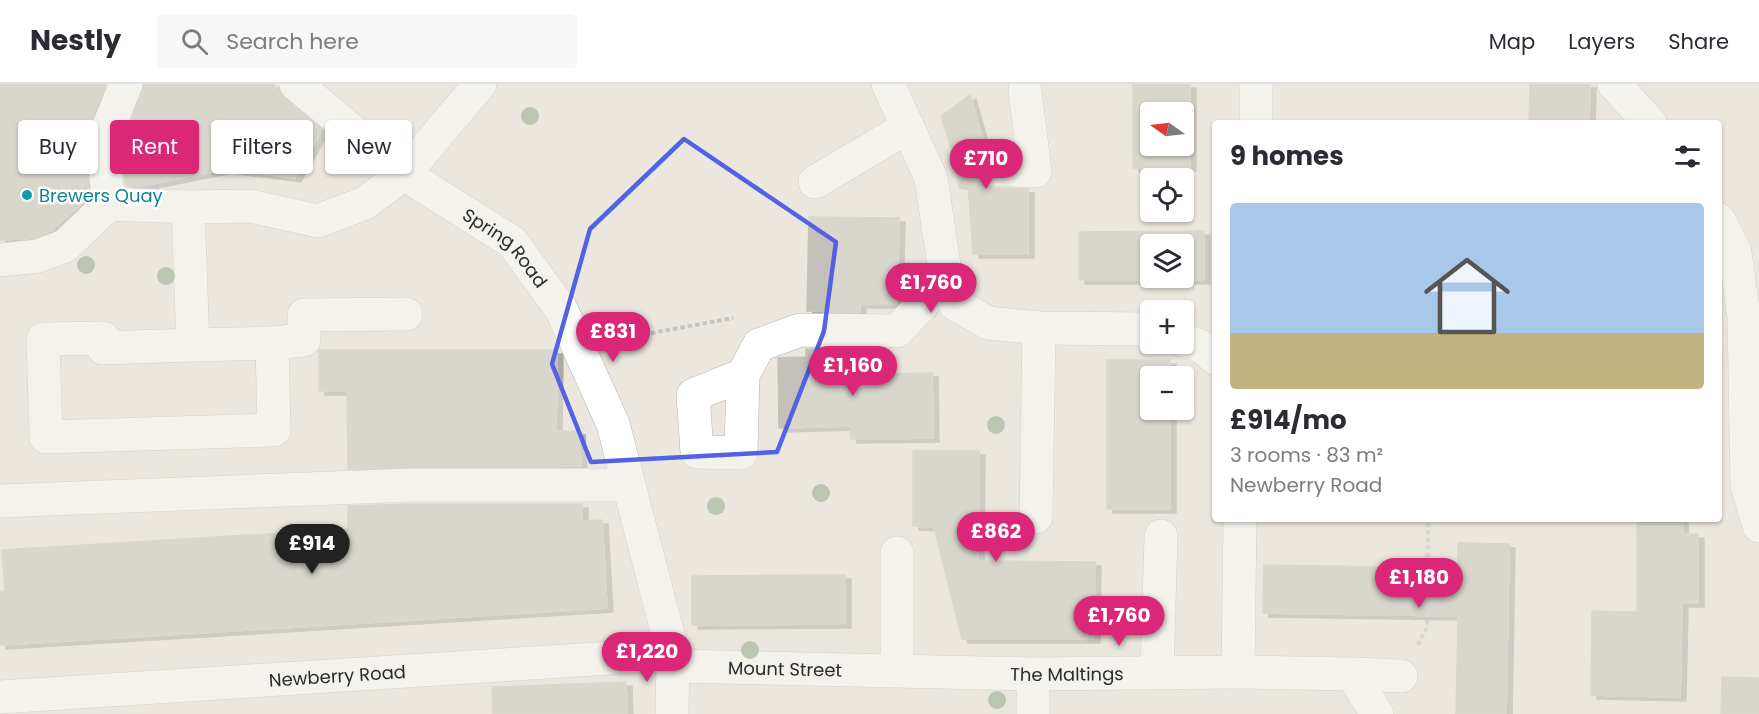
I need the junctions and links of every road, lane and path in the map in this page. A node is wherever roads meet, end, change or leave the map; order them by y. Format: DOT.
graph roads {
  1 [pos="126,84"];
  2 [pos="296,84"];
  3 [pos="480,84"];
  4 [pos="888,84"];
  5 [pos="1256,84"];
  6 [pos="1614,84"];
  7 [pos="1025,91"];
  8 [pos="339,120"];
  9 [pos="1256,120"];
  10 [pos="1647,120"];
  11 [pos="908,127"];
  12 [pos="412,165"];
  13 [pos="992,169"];
  14 [pos="404,174"];
  15 [pos="815,182"];
  16 [pos="109,204"];
  17 [pos="188,207"];
  18 [pos="1722,226"];
  19 [pos="0,260"];
  20 [pos="945,272"];
  21 [pos="406,314"];
  22 [pos="1039,328"];
  23 [pos="1140,329"];
  24 [pos="1732,333"];
  25 [pos="272,343"];
  26 [pos="193,345"];
  27 [pos="743,375"];
  28 [pos="627,485"];
  29 [pos="0,501"];
  30 [pos="1036,518"];
  31 [pos="1240,522"];
  32 [pos="1428,522"];
  33 [pos="1759,526"];
  34 [pos="1161,536"];
  35 [pos="897,553"];
  36 [pos="673,660"];
  37 [pos="897,670"];
  38 [pos="1157,671"];
  39 [pos="1238,672"];
  40 [pos="1033,674"];
  41 [pos="1352,674"];
  42 [pos="1401,676"];
  43 [pos="0,697"];
  44 [pos="672,714"];
  45 [pos="1033,714"];
  46 [pos="1377,714"];
  1 -- 16 [label="street"];
  2 -- 8 [label="street, Spring Road"];
  3 -- 12 [label="street"];
  4 -- 11 [label="street"];
  5 -- 9 [label="street"];
  6 -- 10 [label="street"];
  7 -- 13 [label="street"];
  11 -- 15 [label="street"];
  11 -- 20 [label="street"];
  14 -- 17 [label="street"];
  14 -- 28 [label="street, Spring Road"];
  16 -- 17 [label="street"];
  16 -- 19 [label="street"];
  17 -- 26 [label="street"];
  18 -- 24 [label="street"];
  20 -- 22 [label="street"];
  20 -- 27 [label="street"];
  21 -- 25 [label="street"];
  22 -- 23 [label="street"];
  22 -- 30 [label="street"];
  24 -- 33 [label="street"];
  25 -- 26 [label="street"];
  25 -- 26 [label="street"];
  28 -- 29 [label="street"];
  28 -- 36 [label="street, Spring Road"];
  31 -- 39 [label="street"];
  32 -- 42 [label="path"];
  34 -- 38 [label="street"];
  35 -- 37 [label="street"];
  36 -- 37 [label="street, Mount Street"];
  36 -- 43 [label="street, Newberry Road"];
  36 -- 44 [label="street, Spring Road"];
  37 -- 40 [label="street, The Maltings"];
  38 -- 39 [label="street, The Maltings"];
  38 -- 40 [label="street, The Maltings"];
  39 -- 41 [label="street, The Maltings"];
  40 -- 45 [label="street"];
  41 -- 42 [label="street, The Maltings"];
  41 -- 46 [label="street"];
}
